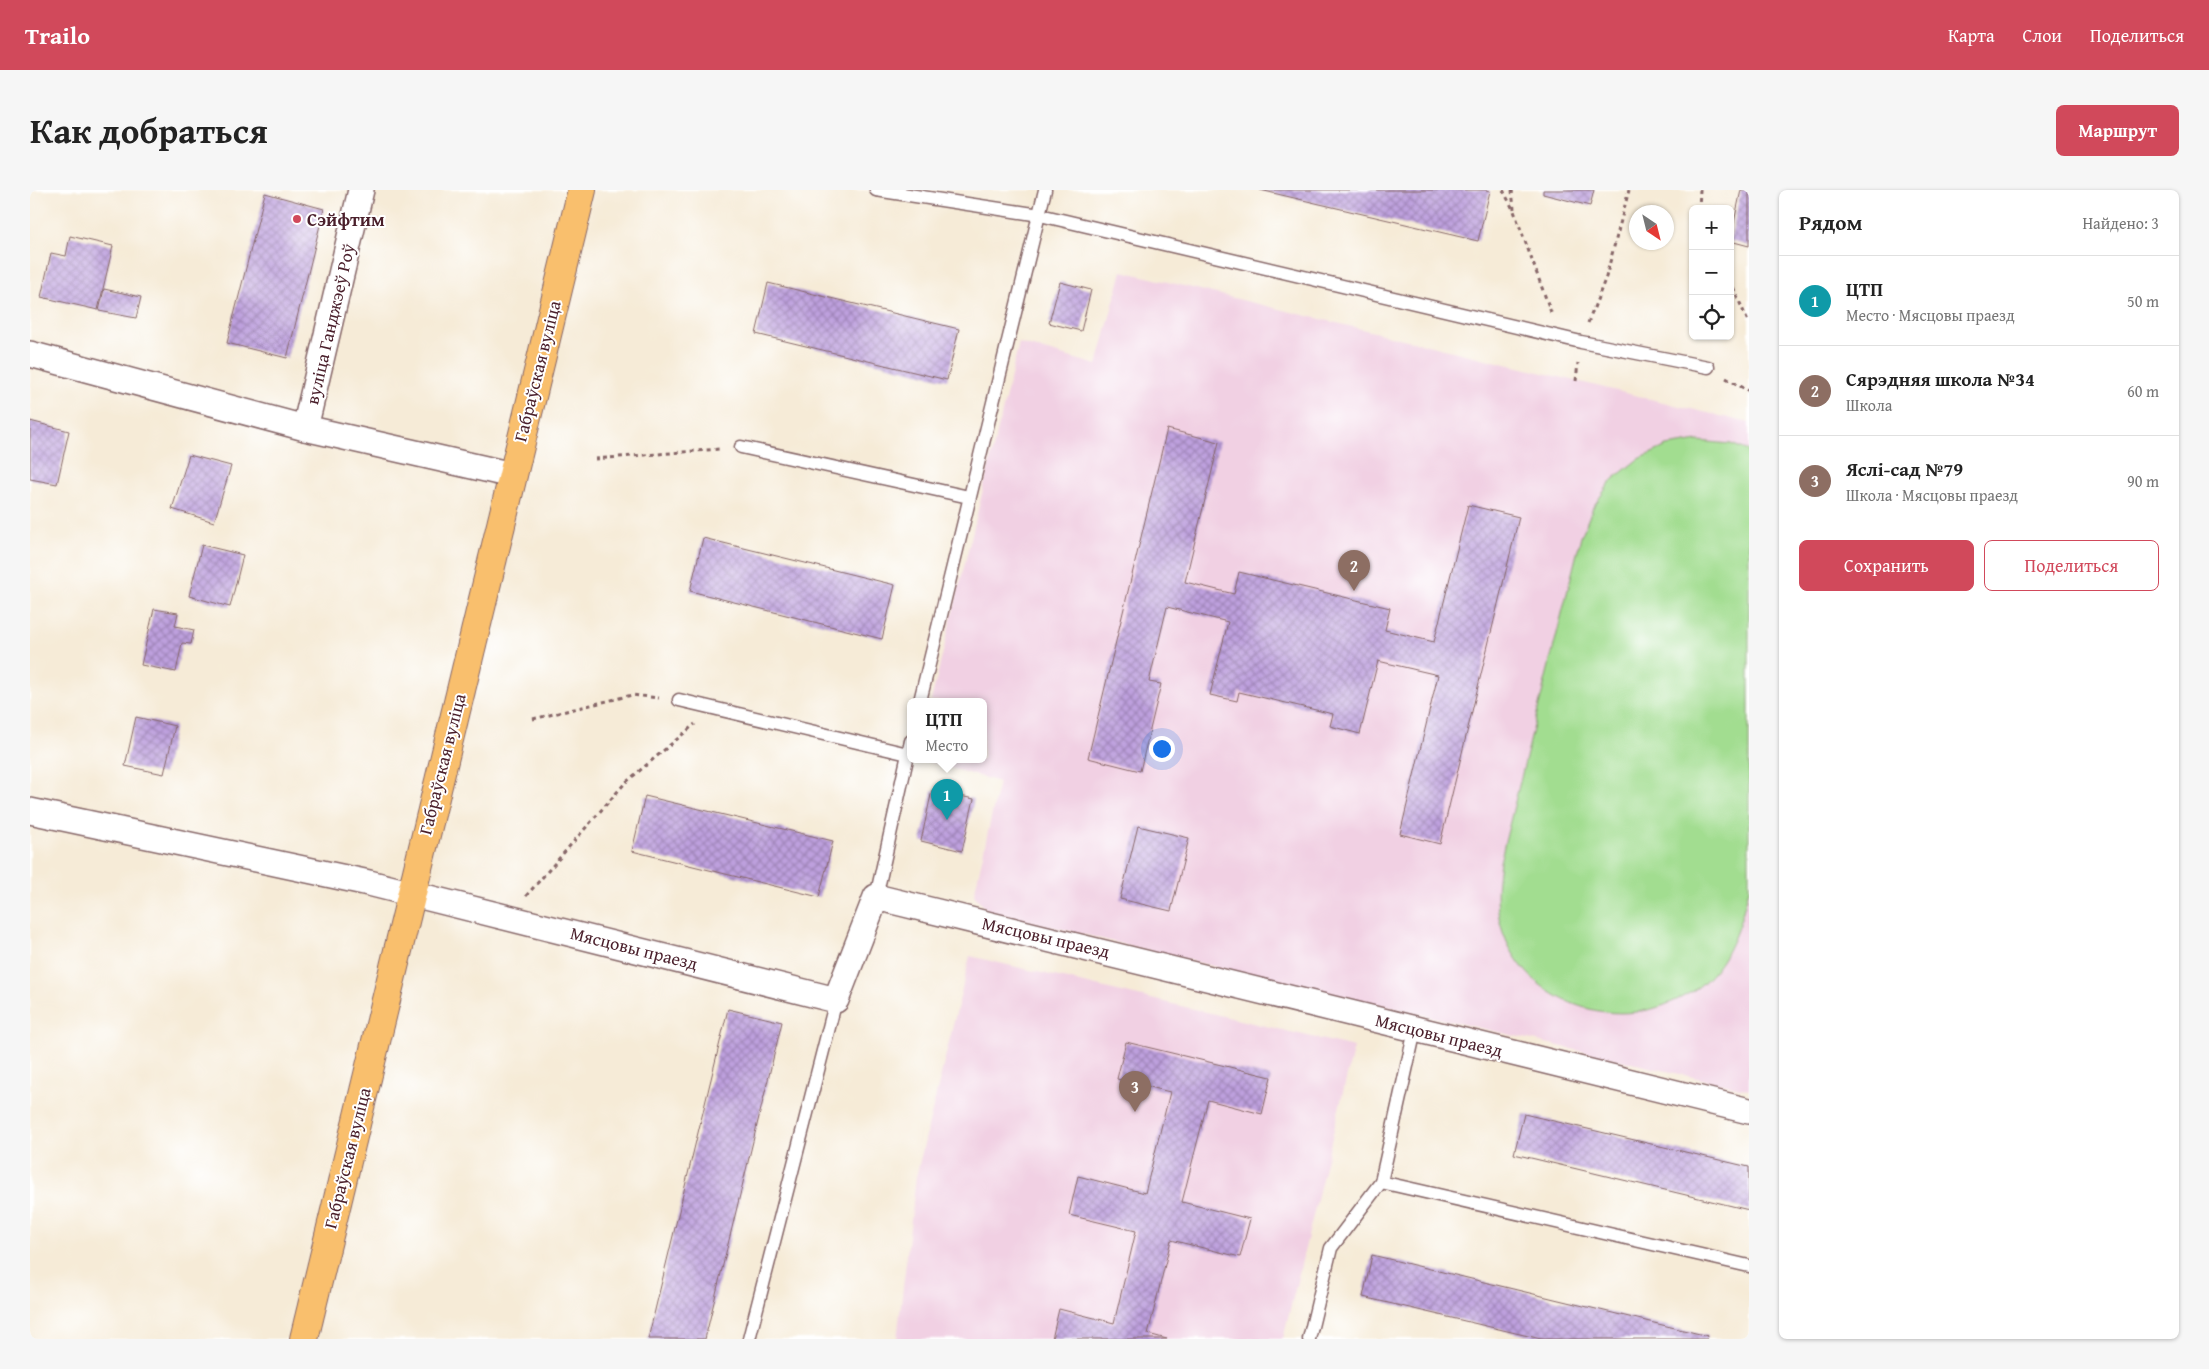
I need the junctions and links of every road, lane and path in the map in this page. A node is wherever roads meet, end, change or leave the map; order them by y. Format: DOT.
graph roads {
  1 [pos="361,190"];
  2 [pos="582,190"];
  3 [pos="876,190"];
  4 [pos="1045,190"];
  5 [pos="1503,190"];
  6 [pos="1512,190"];
  7 [pos="1629,190"];
  8 [pos="1700,190"];
  9 [pos="1700,205"];
  10 [pos="1514,211"];
  11 [pos="1040,215"];
  12 [pos="1734,289"];
  13 [pos="1749,324"];
  14 [pos="1560,337"];
  15 [pos="1581,342"];
  16 [pos="30,354"];
  17 [pos="1708,367"];
  18 [pos="1576,381"];
  19 [pos="1749,391"];
  20 [pos="305,428"];
  21 [pos="741,447"];
  22 [pos="595,459"];
  23 [pos="512,475"];
  24 [pos="969,497"];
  25 [pos="921,698"];
  26 [pos="679,700"];
  27 [pos="714,708"];
  28 [pos="533,719"];
  29 [pos="907,754"];
  30 [pos="907,758"];
  31 [pos="30,811"];
  32 [pos="411,893"];
  33 [pos="876,897"];
  34 [pos="508,916"];
  35 [pos="836,1000"];
  36 [pos="1415,1030"];
  37 [pos="1749,1111"];
  38 [pos="1382,1182"];
  39 [pos="1749,1266"];
  40 [pos="304,1339"];
  41 [pos="750,1339"];
  42 [pos="1309,1339"];
  1 -- 20 [label="street, вуліца Ганджэеў Роў"];
  2 -- 23 [label="main road, Габраўская вуліца"];
  3 -- 11 [label="lane"];
  4 -- 11 [label="lane"];
  5 -- 10 [label="path"];
  6 -- 10 [label="path"];
  7 -- 15 [label="path"];
  8 -- 9 [label="path"];
  10 -- 14 [label="path"];
  11 -- 14 [label="lane"];
  11 -- 24 [label="lane"];
  12 -- 13 [label="path"];
  14 -- 15 [label="lane"];
  15 -- 17 [label="lane"];
  15 -- 18 [label="path"];
  16 -- 20 [label="street"];
  17 -- 19 [label="path"];
  20 -- 23 [label="street"];
  21 -- 22 [label="path"];
  21 -- 24 [label="lane"];
  23 -- 32 [label="main road, Габраўская вуліца"];
  24 -- 25 [label="lane"];
  26 -- 27 [label="lane"];
  26 -- 28 [label="path"];
  27 -- 29 [label="lane"];
  27 -- 34 [label="path"];
  30 -- 33 [label="lane"];
  31 -- 32 [label="street, Мясцовы праезд"];
  32 -- 34 [label="street, Мясцовы праезд"];
  32 -- 40 [label="main road, Габраўская вуліца"];
  33 -- 35 [label="street"];
  33 -- 36 [label="street, Мясцовы праезд"];
  34 -- 35 [label="street, Мясцовы праезд"];
  35 -- 41 [label="lane"];
  36 -- 37 [label="street, Мясцовы праезд"];
  36 -- 38 [label="lane"];
  38 -- 39 [label="lane"];
  38 -- 42 [label="lane"];
}
